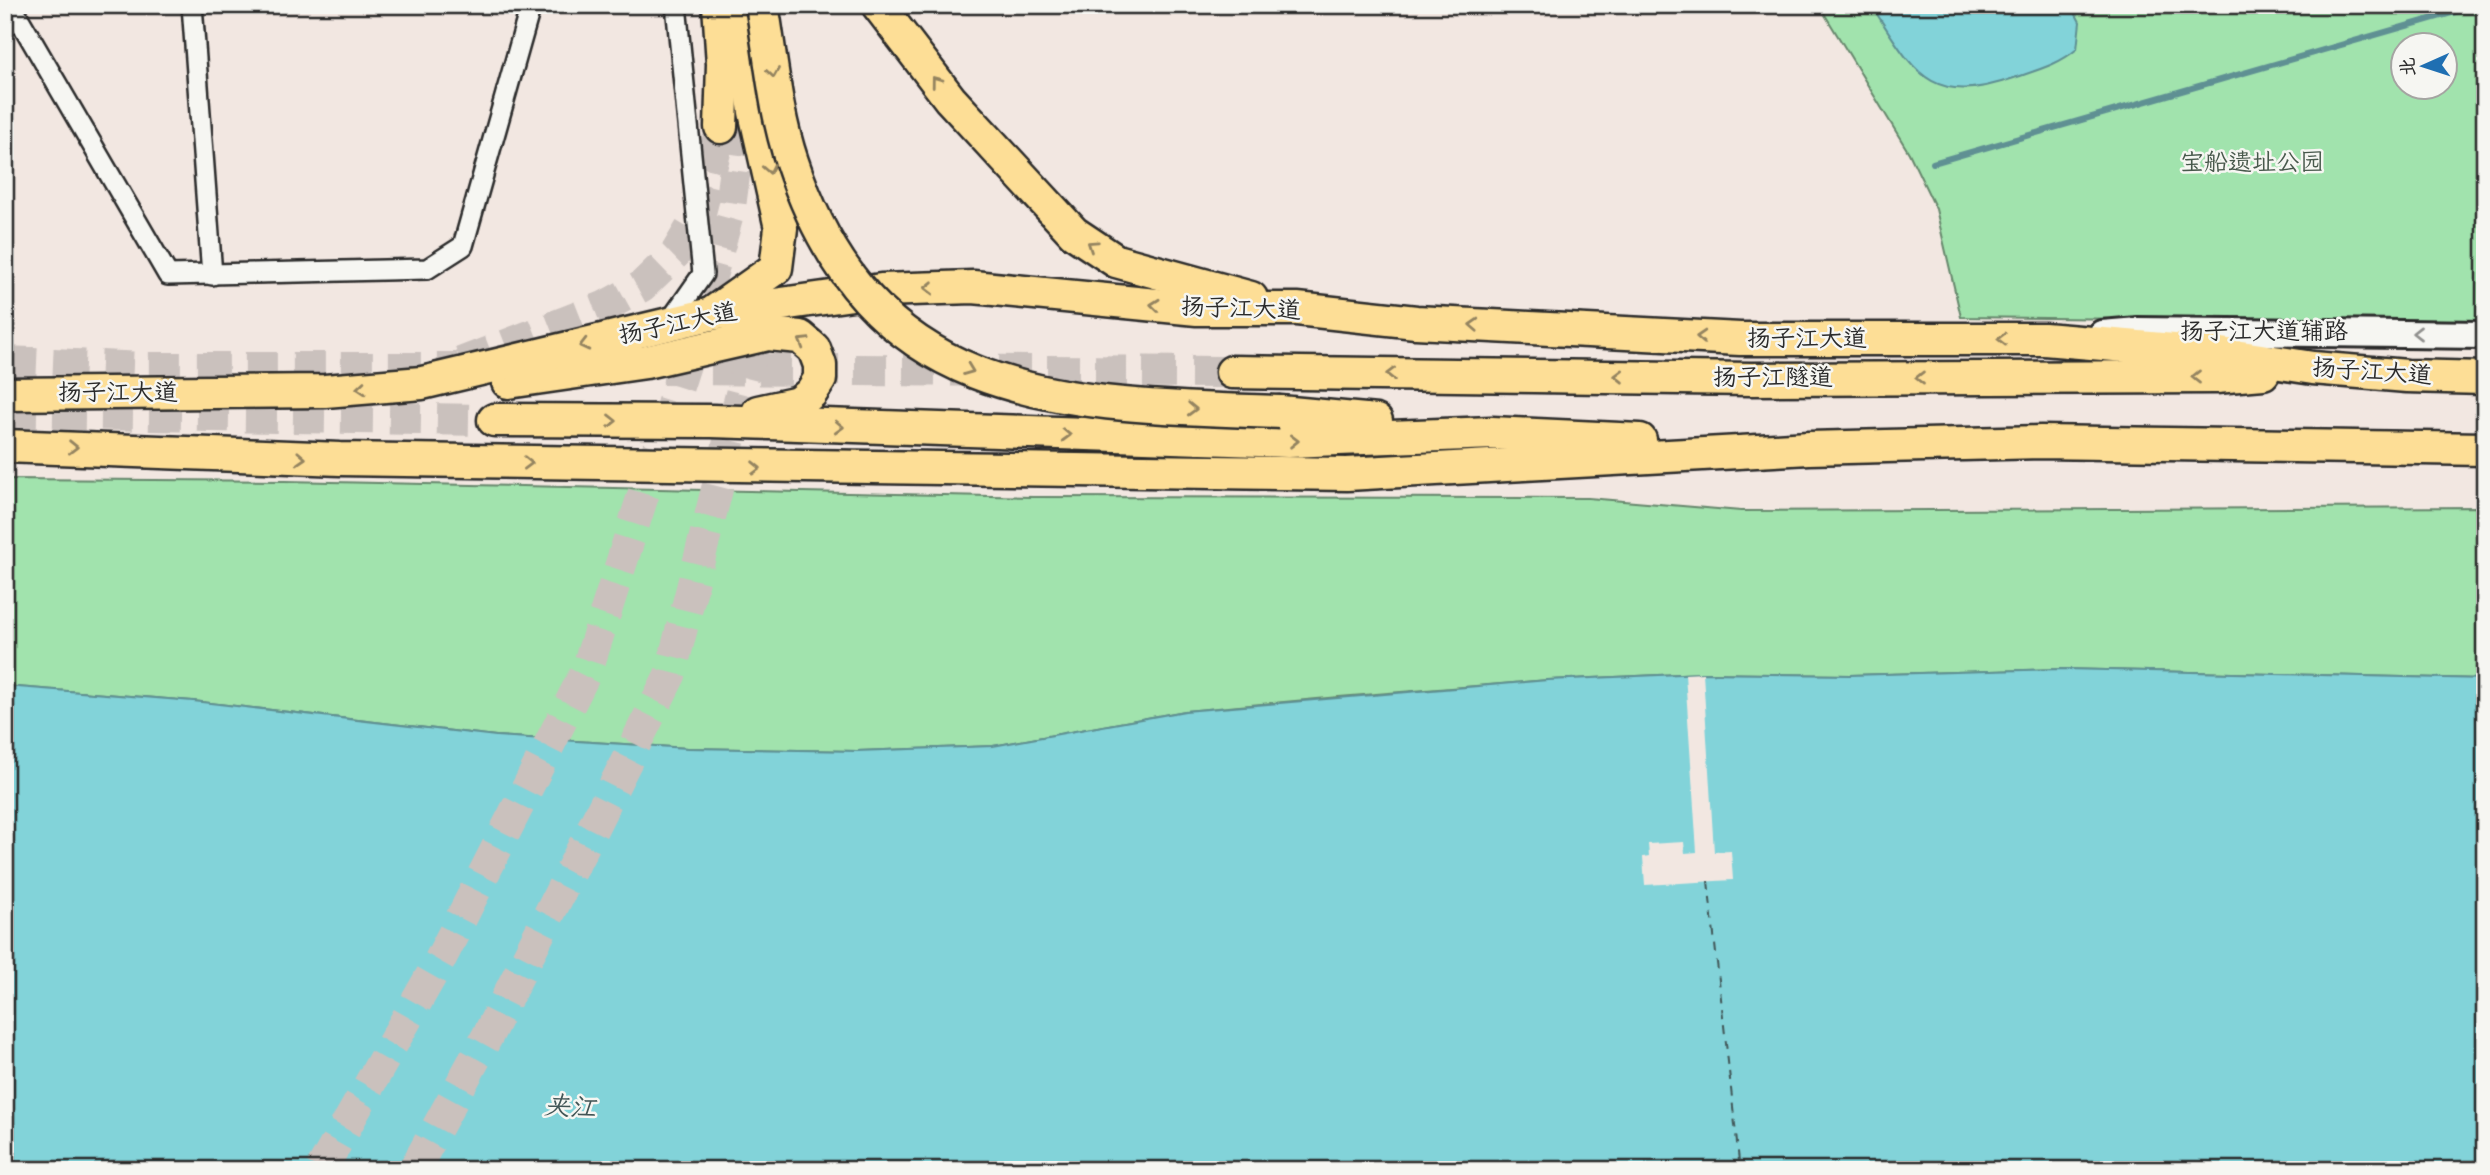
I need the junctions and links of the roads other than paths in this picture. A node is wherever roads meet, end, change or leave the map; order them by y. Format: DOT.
graph roads {
  1 [pos="11,5"];
  2 [pos="192,5"];
  3 [pos="531,5"];
  4 [pos="676,5"];
  5 [pos="719,5"];
  6 [pos="741,5"];
  7 [pos="762,5"];
  8 [pos="878,5"];
  9 [pos="721,127"];
  10 [pos="212,275"];
  11 [pos="1297,309"];
  12 [pos="711,314"];
  13 [pos="668,324"];
  14 [pos="2485,335"];
  15 [pos="2044,340"];
  16 [pos="2313,368"];
  17 [pos="1232,372"];
  18 [pos="2485,378"];
  19 [pos="422,383"];
  20 [pos="5,394"];
  21 [pos="494,420"];
  22 [pos="712,421"];
  23 [pos="1492,433"];
  24 [pos="5,446"];
  25 [pos="1808,447"];
  26 [pos="2485,449"];
  1 -- 10 [label="street"];
  2 -- 10 [label="street"];
  3 -- 10 [label="street"];
  4 -- 13 [label="street"];
  5 -- 9 [label="highway"];
  6 -- 12 [label="highway, one-way"];
  7 -- 23 [label="highway, one-way, bridge"];
  11 -- 8 [label="highway, one-way"];
  11 -- 12 [label="highway, 扬子江大道, one-way"];
  15 -- 11 [label="highway, 扬子江大道, one-way"];
  12 -- 13 [label="highway, 扬子江大道"];
  13 -- 19 [label="highway, 扬子江大道, one-way"];
  14 -- 15 [label="main road, 扬子江大道辅路, one-way"];
  15 -- 16 [label="highway, 扬子江大道"];
  16 -- 17 [label="highway, 扬子江隧道, one-way"];
  16 -- 18 [label="highway, 扬子江大道"];
  19 -- 20 [label="highway, 扬子江大道, one-way"];
  22 -- 19 [label="highway, one-way"];
  21 -- 22 [label="highway, one-way"];
  22 -- 23 [label="highway, one-way"];
  23 -- 25 [label="highway"];
  24 -- 25 [label="highway, one-way"];
  25 -- 26 [label="highway"];
}
